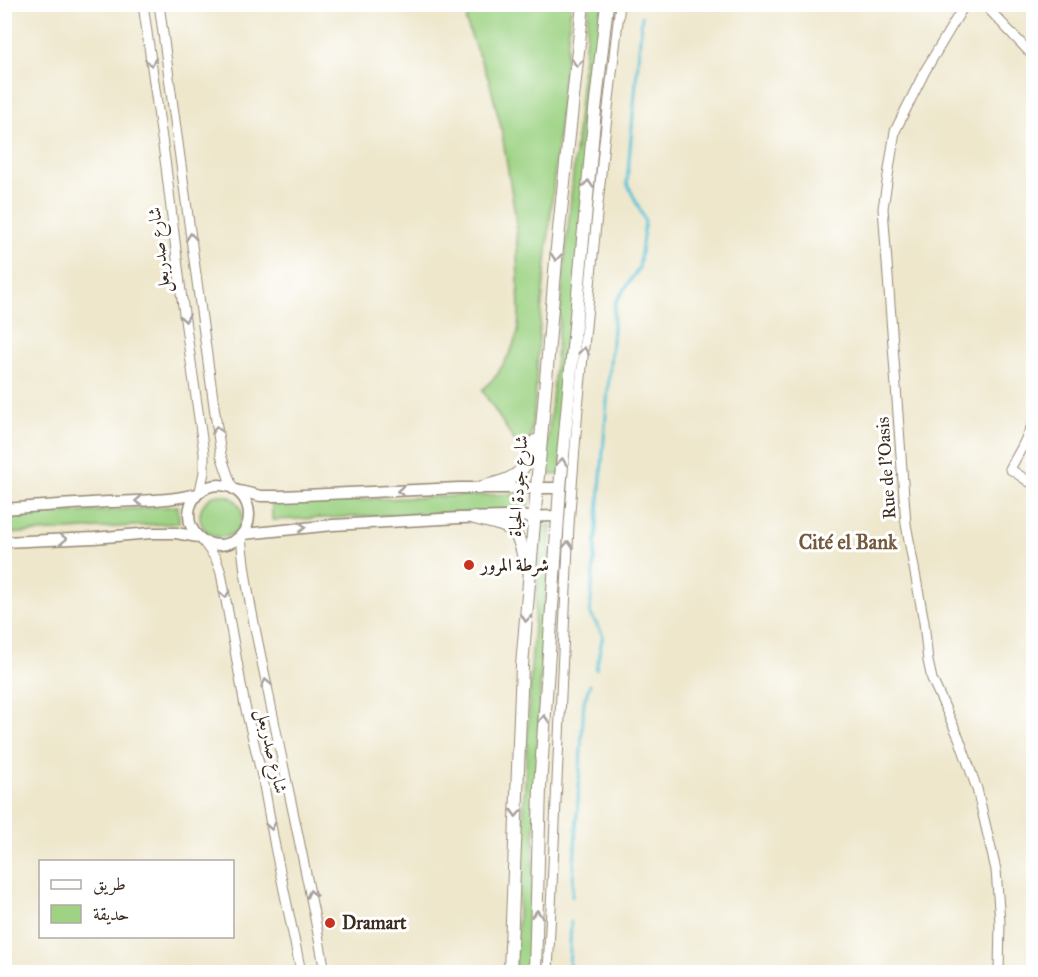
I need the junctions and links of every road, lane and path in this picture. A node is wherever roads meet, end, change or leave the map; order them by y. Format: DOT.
graph roads {
  1 [pos="143,4"];
  2 [pos="159,4"];
  3 [pos="583,4"];
  4 [pos="607,4"];
  5 [pos="620,4"];
  6 [pos="965,4"];
  7 [pos="984,4"];
  8 [pos="1034,57"];
  9 [pos="542,416"];
  10 [pos="1034,422"];
  11 [pos="1034,484"];
  12 [pos="478,488"];
  13 [pos="537,488"];
  14 [pos="560,488"];
  15 [pos="236,489"];
  16 [pos="198,493"];
  17 [pos="4,509"];
  18 [pos="558,516"];
  19 [pos="534,517"];
  20 [pos="474,518"];
  21 [pos="243,535"];
  22 [pos="200,539"];
  23 [pos="4,542"];
  24 [pos="528,592"];
  25 [pos="301,972"];
  26 [pos="325,972"];
  27 [pos="510,972"];
  28 [pos="535,972"];
  29 [pos="548,972"];
  30 [pos="999,972"];
  1 -- 16 [label="street, شارع صدربعل, one-way"];
  15 -- 2 [label="street, شارع صدربعل, one-way"];
  3 -- 9 [label="highway, شارع جودة الحياة, one-way"];
  14 -- 4 [label="highway, one-way"];
  29 -- 5 [label="street, one-way"];
  6 -- 30 [label="street, Rue de l'Oasis"];
  7 -- 8 [label="street"];
  9 -- 12 [label="highway"];
  9 -- 13 [label="highway, شارع جودة الحياة"];
  10 -- 11 [label="street"];
  12 -- 13 [label="main road"];
  12 -- 15 [label="main road, one-way"];
  13 -- 14 [label="main road"];
  13 -- 19 [label="highway, شارع جودة الحياة"];
  14 -- 18 [label="highway"];
  15 -- 16 [label="main road"];
  15 -- 21 [label="main road"];
  16 -- 17 [label="main road, one-way"];
  16 -- 22 [label="main road"];
  18 -- 19 [label="main road"];
  28 -- 18 [label="highway, one-way"];
  19 -- 20 [label="main road"];
  19 -- 24 [label="highway, شارع جودة الحياة"];
  21 -- 20 [label="main road, one-way"];
  20 -- 24 [label="highway"];
  21 -- 22 [label="main road"];
  26 -- 21 [label="street, شارع صدربعل, one-way"];
  23 -- 22 [label="main road, one-way"];
  22 -- 25 [label="street, شارع صدربعل, one-way"];
  24 -- 27 [label="highway, شارع جودة الحياة, one-way"];
}
